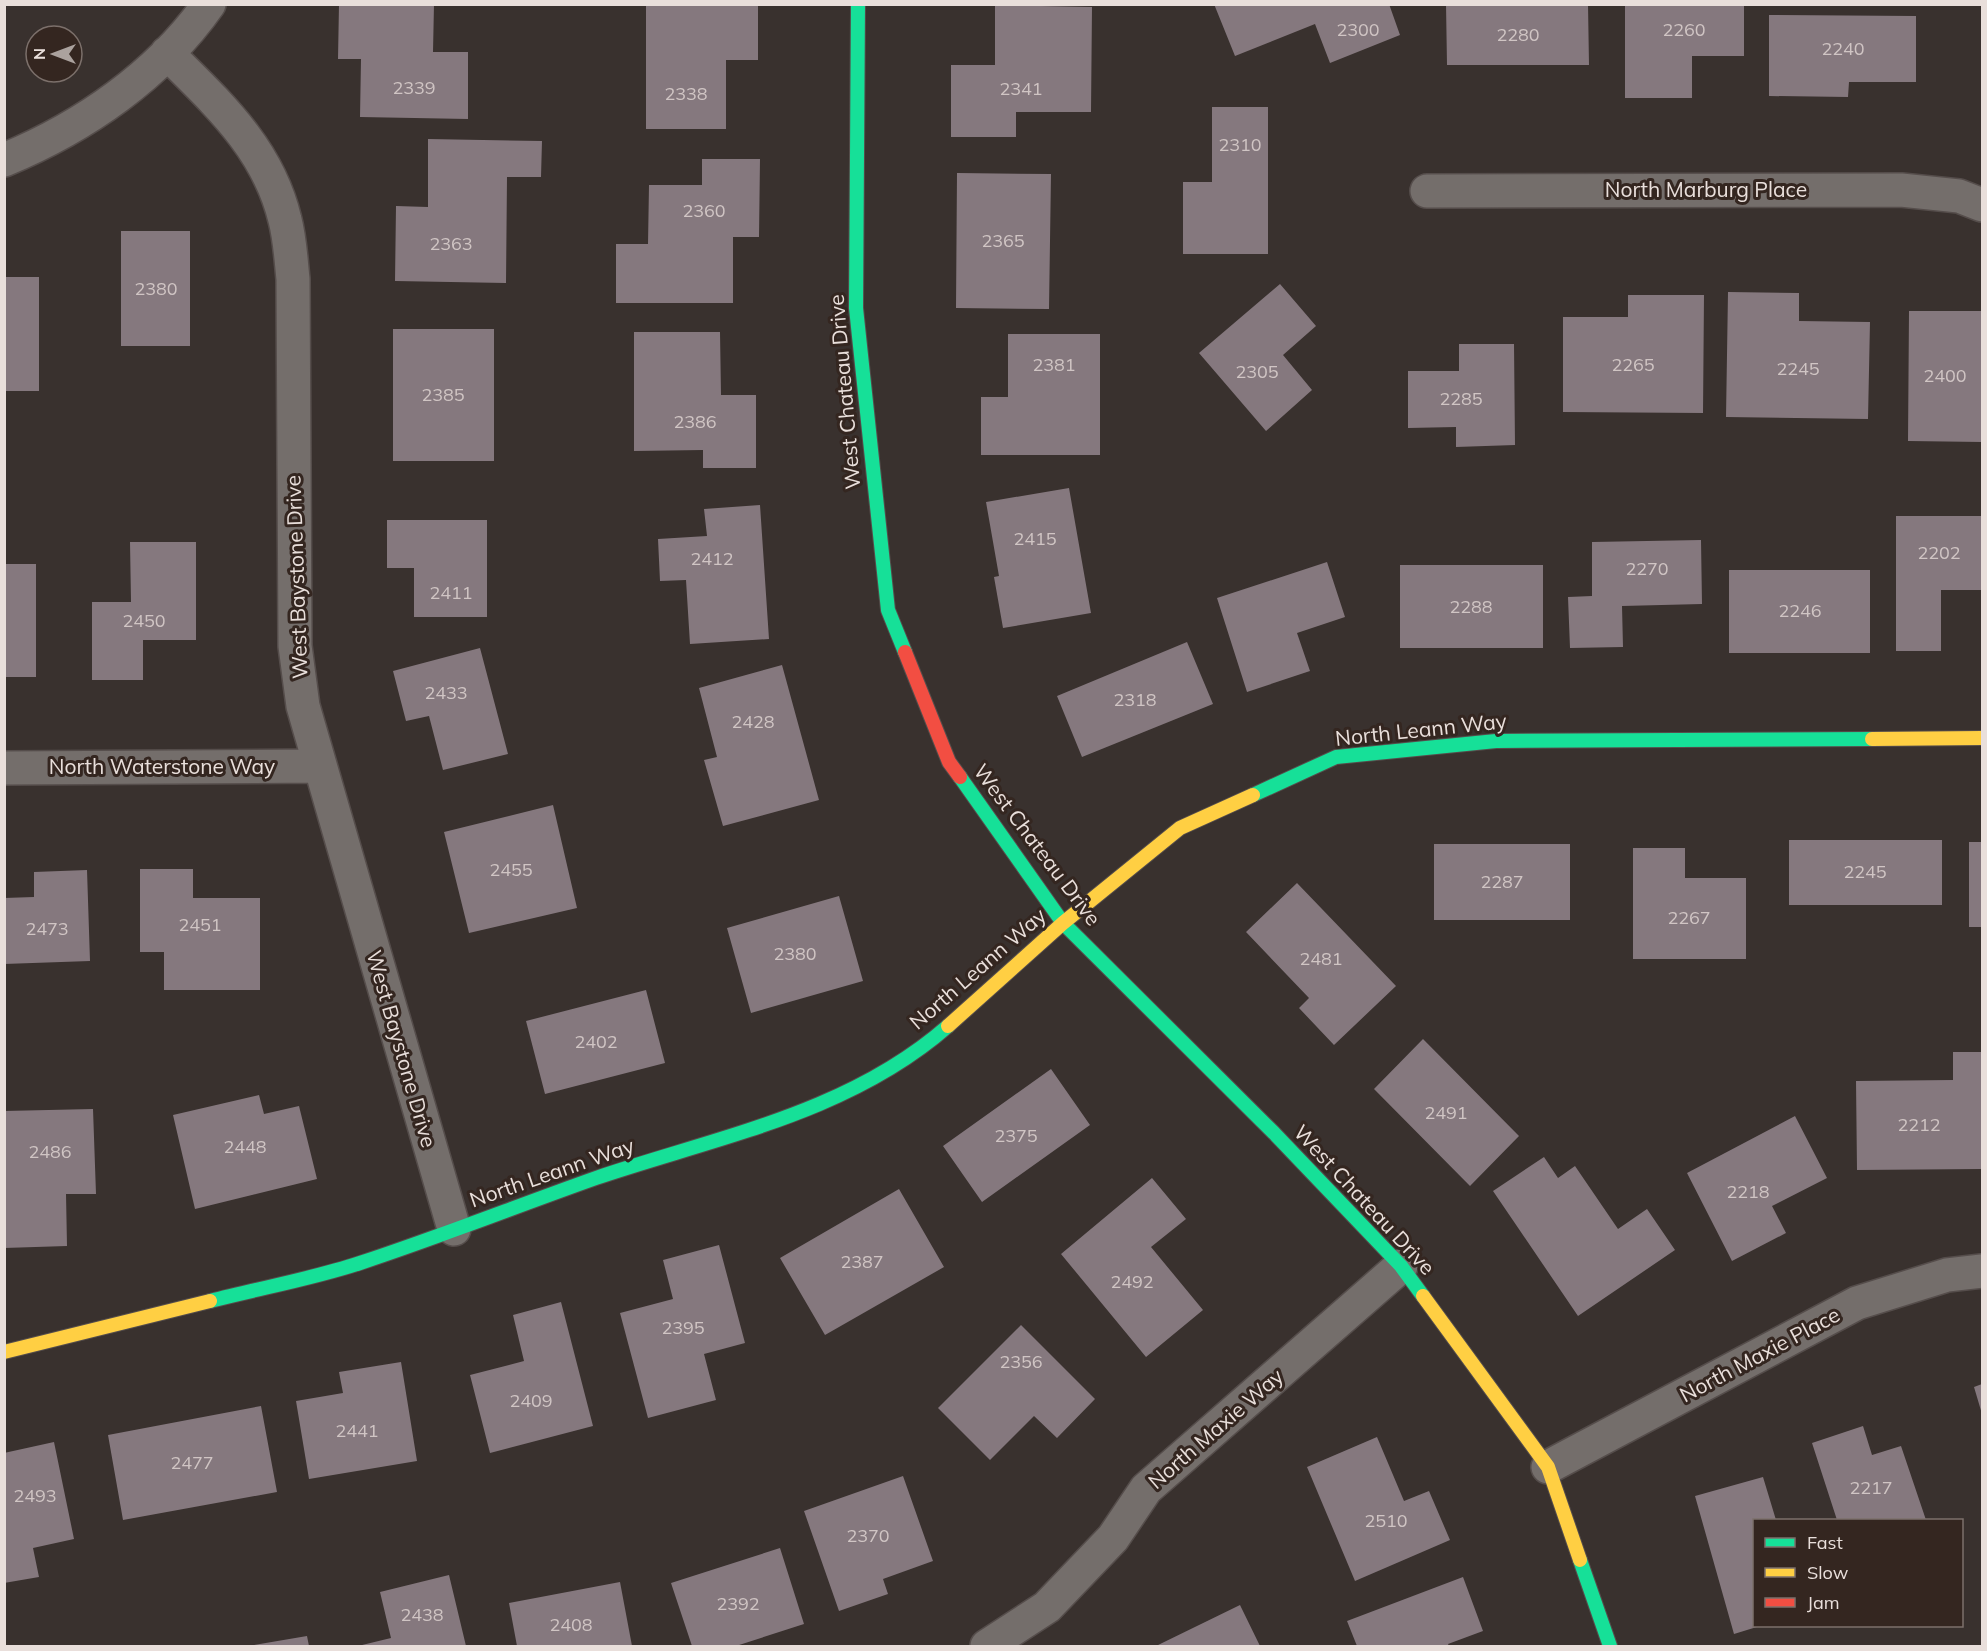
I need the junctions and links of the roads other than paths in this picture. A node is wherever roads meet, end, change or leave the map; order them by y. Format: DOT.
graph roads {
  1 [pos="209,4"];
  2 [pos="858,4"];
  3 [pos="167,53"];
  4 [pos="4,160"];
  5 [pos="1427,191"];
  6 [pos="1983,205"];
  7 [pos="1983,738"];
  8 [pos="319,766"];
  9 [pos="4,768"];
  10 [pos="1063,923"];
  11 [pos="454,1229"];
  12 [pos="1401,1266"];
  13 [pos="1983,1271"];
  14 [pos="4,1352"];
  15 [pos="1548,1467"];
  16 [pos="987,1647"];
  17 [pos="1610,1647"];
  1 -- 3 [label="street"];
  2 -- 10 [label="street, West Chateau Drive"];
  3 -- 4 [label="street"];
  3 -- 8 [label="street, West Baystone Drive"];
  5 -- 6 [label="street, North Marburg Place"];
  7 -- 10 [label="street, North Leann Way"];
  8 -- 9 [label="street, North Waterstone Way"];
  8 -- 11 [label="street, West Baystone Drive"];
  10 -- 11 [label="street, North Leann Way"];
  10 -- 12 [label="street, West Chateau Drive"];
  11 -- 14 [label="street, North Leann Way"];
  12 -- 15 [label="street, West Chateau Drive"];
  12 -- 16 [label="street, North Maxie Way"];
  13 -- 15 [label="street, North Maxie Place"];
  15 -- 17 [label="street, West Chateau Drive"];
}
